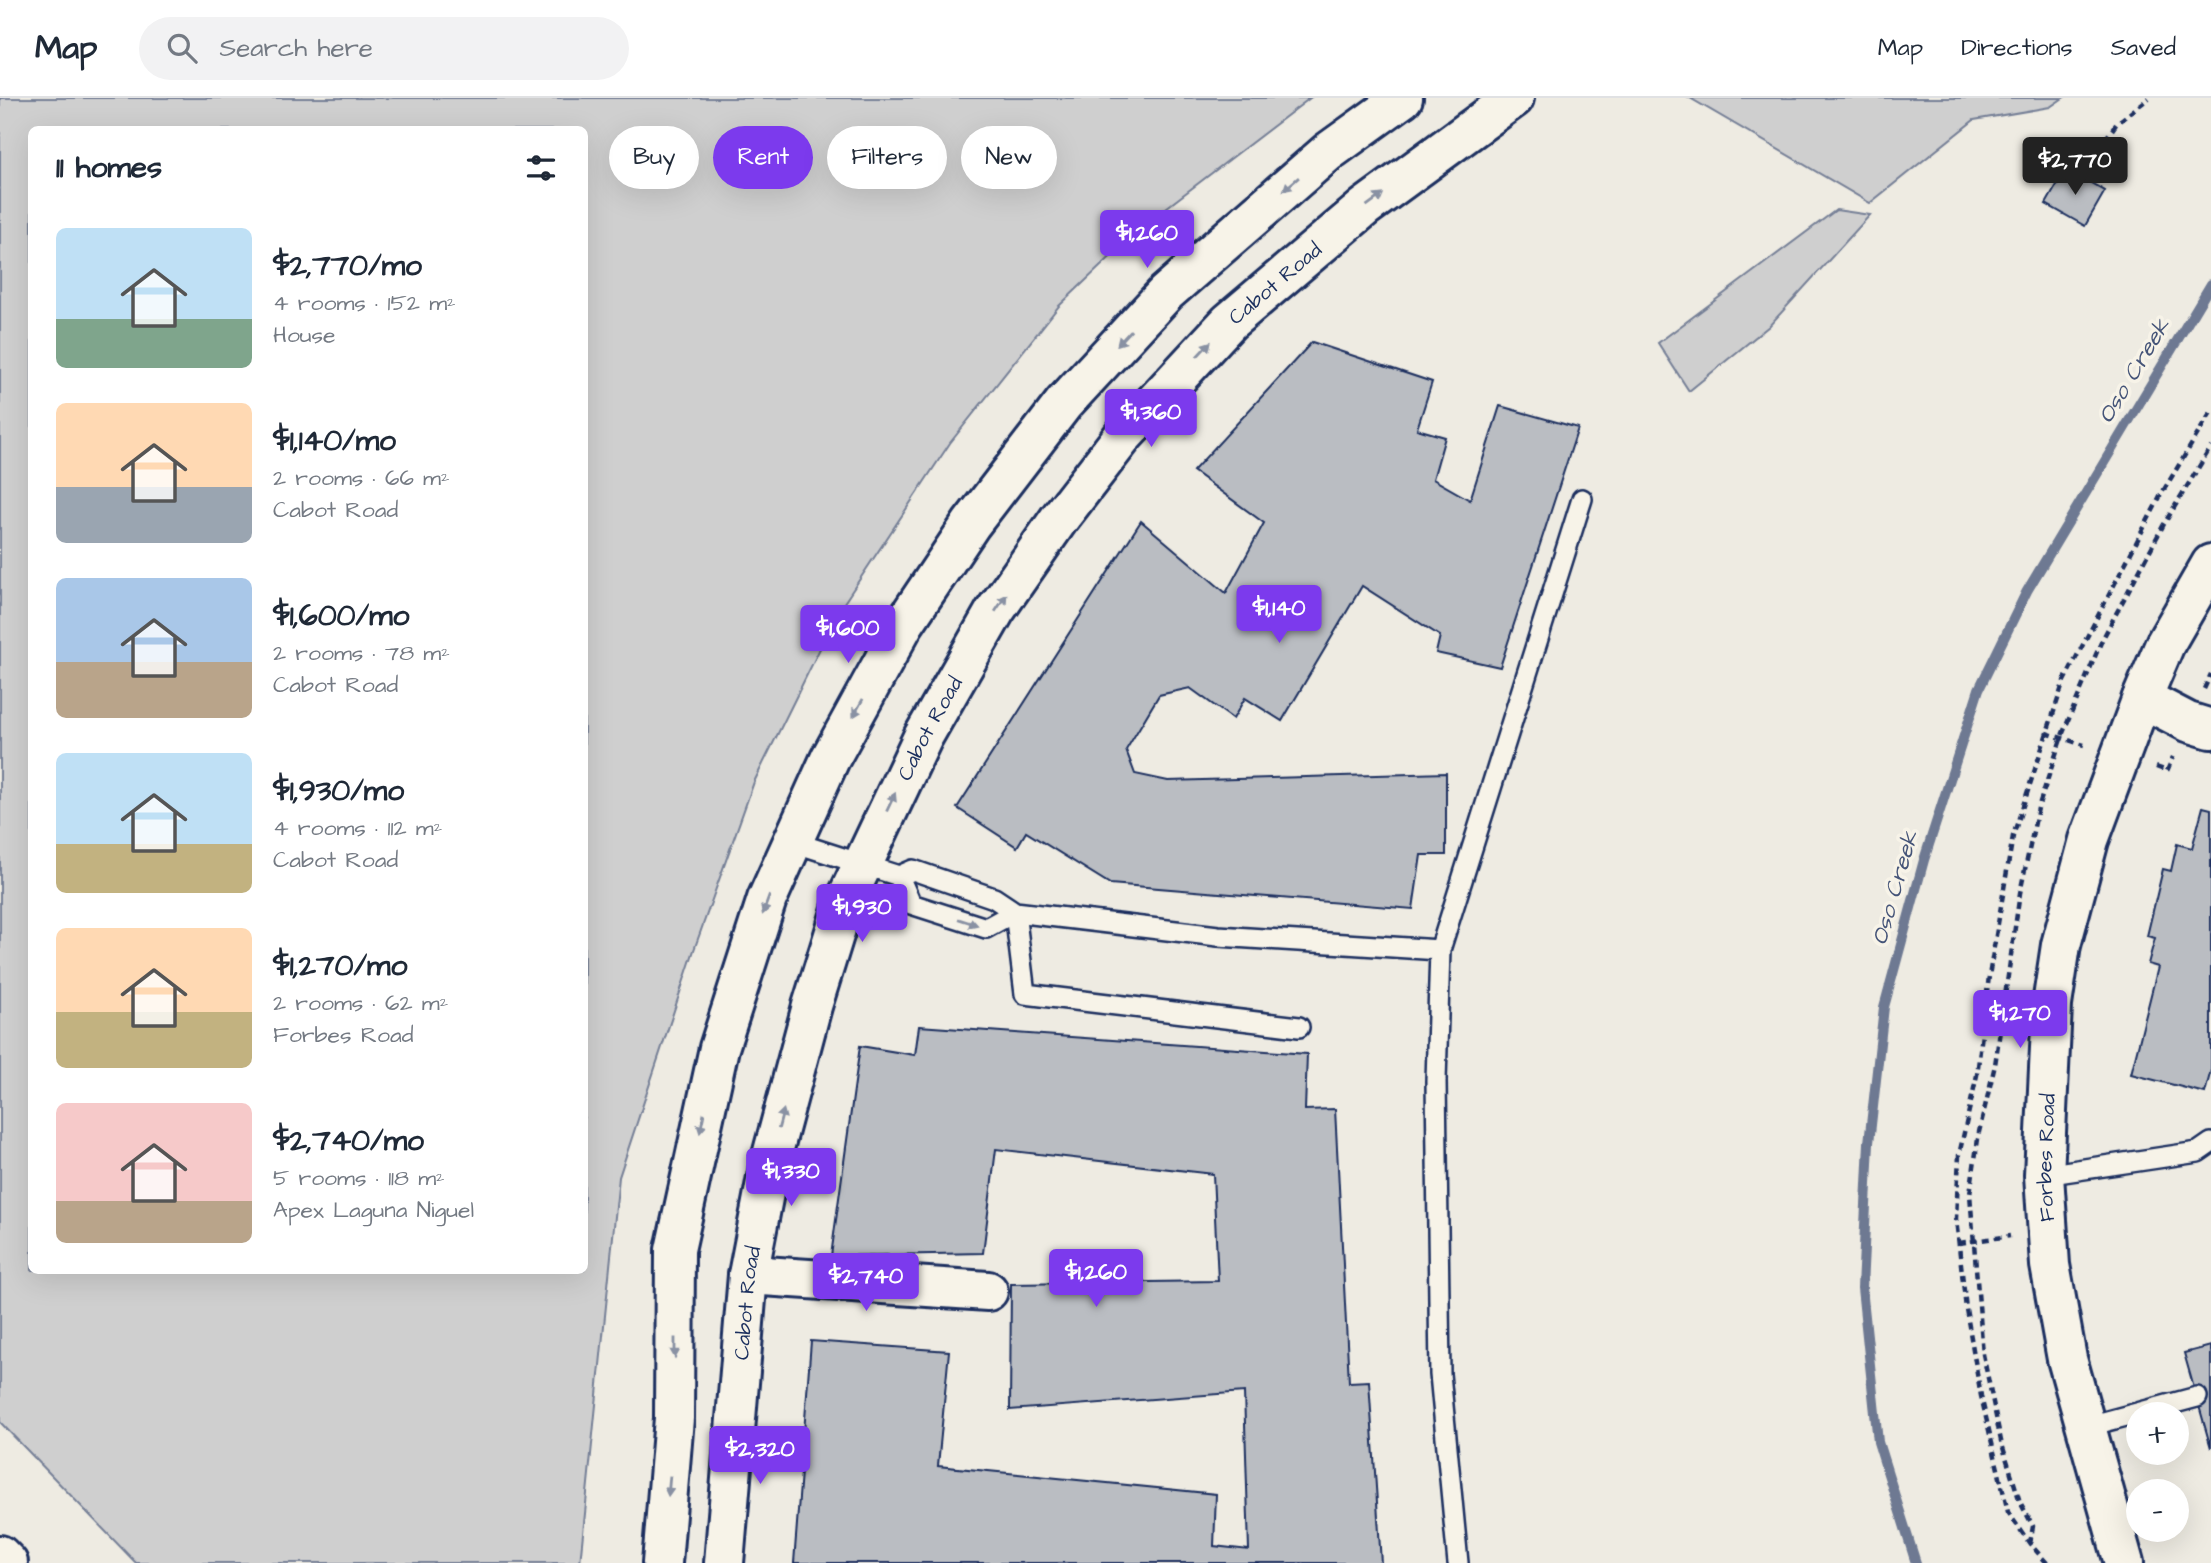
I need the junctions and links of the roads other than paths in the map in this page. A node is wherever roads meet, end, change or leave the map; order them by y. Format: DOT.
graph roads {
  1 [pos="1403,98"];
  2 [pos="1514,98"];
  3 [pos="1582,499"];
  4 [pos="2211,564"];
  5 [pos="2141,698"];
  6 [pos="2211,729"];
  7 [pos="793,842"];
  8 [pos="862,864"];
  9 [pos="899,876"];
  10 [pos="1015,912"];
  11 [pos="1440,950"];
  12 [pos="1298,1027"];
  13 [pos="2211,1143"];
  14 [pos="2044,1175"];
  15 [pos="748,1275"];
  16 [pos="988,1291"];
  17 [pos="2196,1397"];
  18 [pos="2085,1427"];
  19 [pos="0,1555"];
  20 [pos="8,1563"];
  21 [pos="662,1563"];
  22 [pos="724,1563"];
  23 [pos="1458,1563"];
  24 [pos="2124,1563"];
  1 -- 7 [label="main road, one-way"];
  8 -- 2 [label="main road, Cabot Road, one-way"];
  3 -- 11 [label="lane"];
  4 -- 5 [label="main road, Forbes Road"];
  5 -- 6 [label="main road"];
  5 -- 14 [label="main road, Forbes Road"];
  7 -- 8 [label="lane"];
  7 -- 21 [label="main road, one-way"];
  8 -- 9 [label="lane"];
  15 -- 8 [label="main road, Cabot Road, one-way"];
  9 -- 10 [label="lane"];
  9 -- 10 [label="lane, one-way"];
  10 -- 11 [label="lane"];
  10 -- 12 [label="lane"];
  11 -- 23 [label="lane"];
  13 -- 14 [label="lane"];
  14 -- 18 [label="main road, Forbes Road"];
  15 -- 16 [label="main road"];
  15 -- 22 [label="main road, Cabot Road"];
  17 -- 18 [label="lane"];
  18 -- 24 [label="main road, Forbes Road"];
  19 -- 20 [label="main road"];
}
